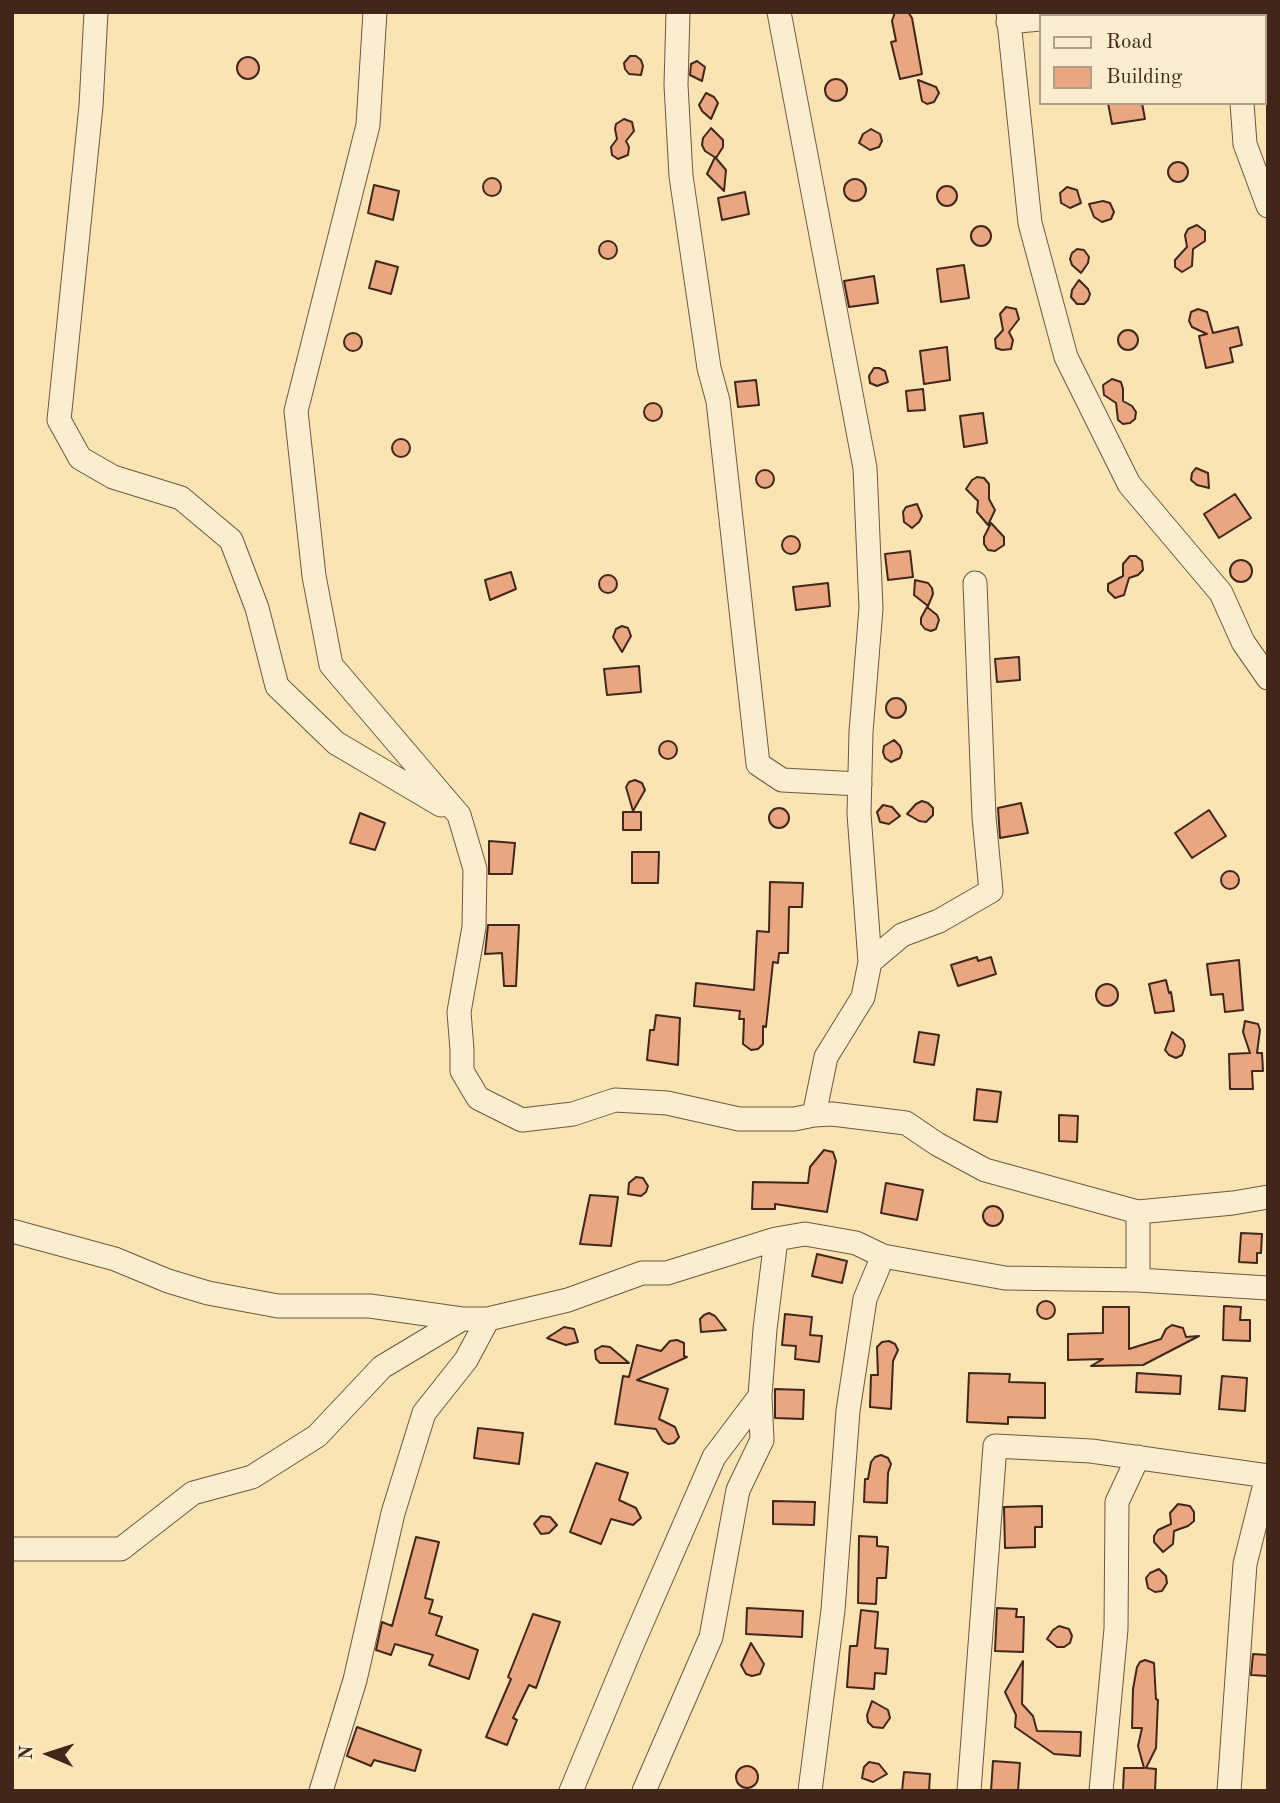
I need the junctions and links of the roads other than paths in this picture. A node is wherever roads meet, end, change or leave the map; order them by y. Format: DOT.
graph roads {
  1 [pos="96,12"];
  2 [pos="375,12"];
  3 [pos="678,12"];
  4 [pos="779,12"];
  5 [pos="1109,12"];
  6 [pos="1090,14"];
  7 [pos="1008,17"];
  8 [pos="1038,19"];
  9 [pos="1242,105"];
  10 [pos="1268,206"];
  11 [pos="975,583"];
  12 [pos="1268,678"];
  13 [pos="860,784"];
  14 [pos="459,815"];
  15 [pos="870,962"];
  16 [pos="814,1115"];
  17 [pos="1268,1197"];
  18 [pos="1138,1212"];
  19 [pos="12,1231"];
  20 [pos="776,1239"];
  21 [pos="883,1256"];
  22 [pos="1138,1280"];
  23 [pos="1268,1288"];
  24 [pos="462,1319"];
  25 [pos="488,1319"];
  26 [pos="760,1396"];
  27 [pos="1138,1457"];
  28 [pos="1267,1476"];
  29 [pos="12,1549"];
  30 [pos="321,1791"];
  31 [pos="571,1791"];
  32 [pos="644,1791"];
  33 [pos="810,1791"];
  34 [pos="970,1791"];
  35 [pos="1101,1791"];
  36 [pos="1229,1791"];
  1 -- 14 [label="street"];
  2 -- 14 [label="street"];
  3 -- 13 [label="street"];
  4 -- 13 [label="street"];
  5 -- 6 [label="street"];
  7 -- 8 [label="street"];
  7 -- 12 [label="street"];
  9 -- 10 [label="street"];
  11 -- 15 [label="street"];
  13 -- 15 [label="street"];
  14 -- 16 [label="street"];
  15 -- 16 [label="street"];
  16 -- 18 [label="street"];
  17 -- 18 [label="street"];
  18 -- 22 [label="street"];
  19 -- 24 [label="street"];
  20 -- 21 [label="street"];
  20 -- 25 [label="street"];
  20 -- 26 [label="street"];
  21 -- 22 [label="street"];
  21 -- 33 [label="street"];
  22 -- 23 [label="street"];
  24 -- 25 [label="street"];
  24 -- 29 [label="street"];
  25 -- 30 [label="street"];
  26 -- 31 [label="street"];
  26 -- 32 [label="street"];
  27 -- 28 [label="street"];
  27 -- 34 [label="street"];
  27 -- 35 [label="street"];
  28 -- 36 [label="street"];
}
